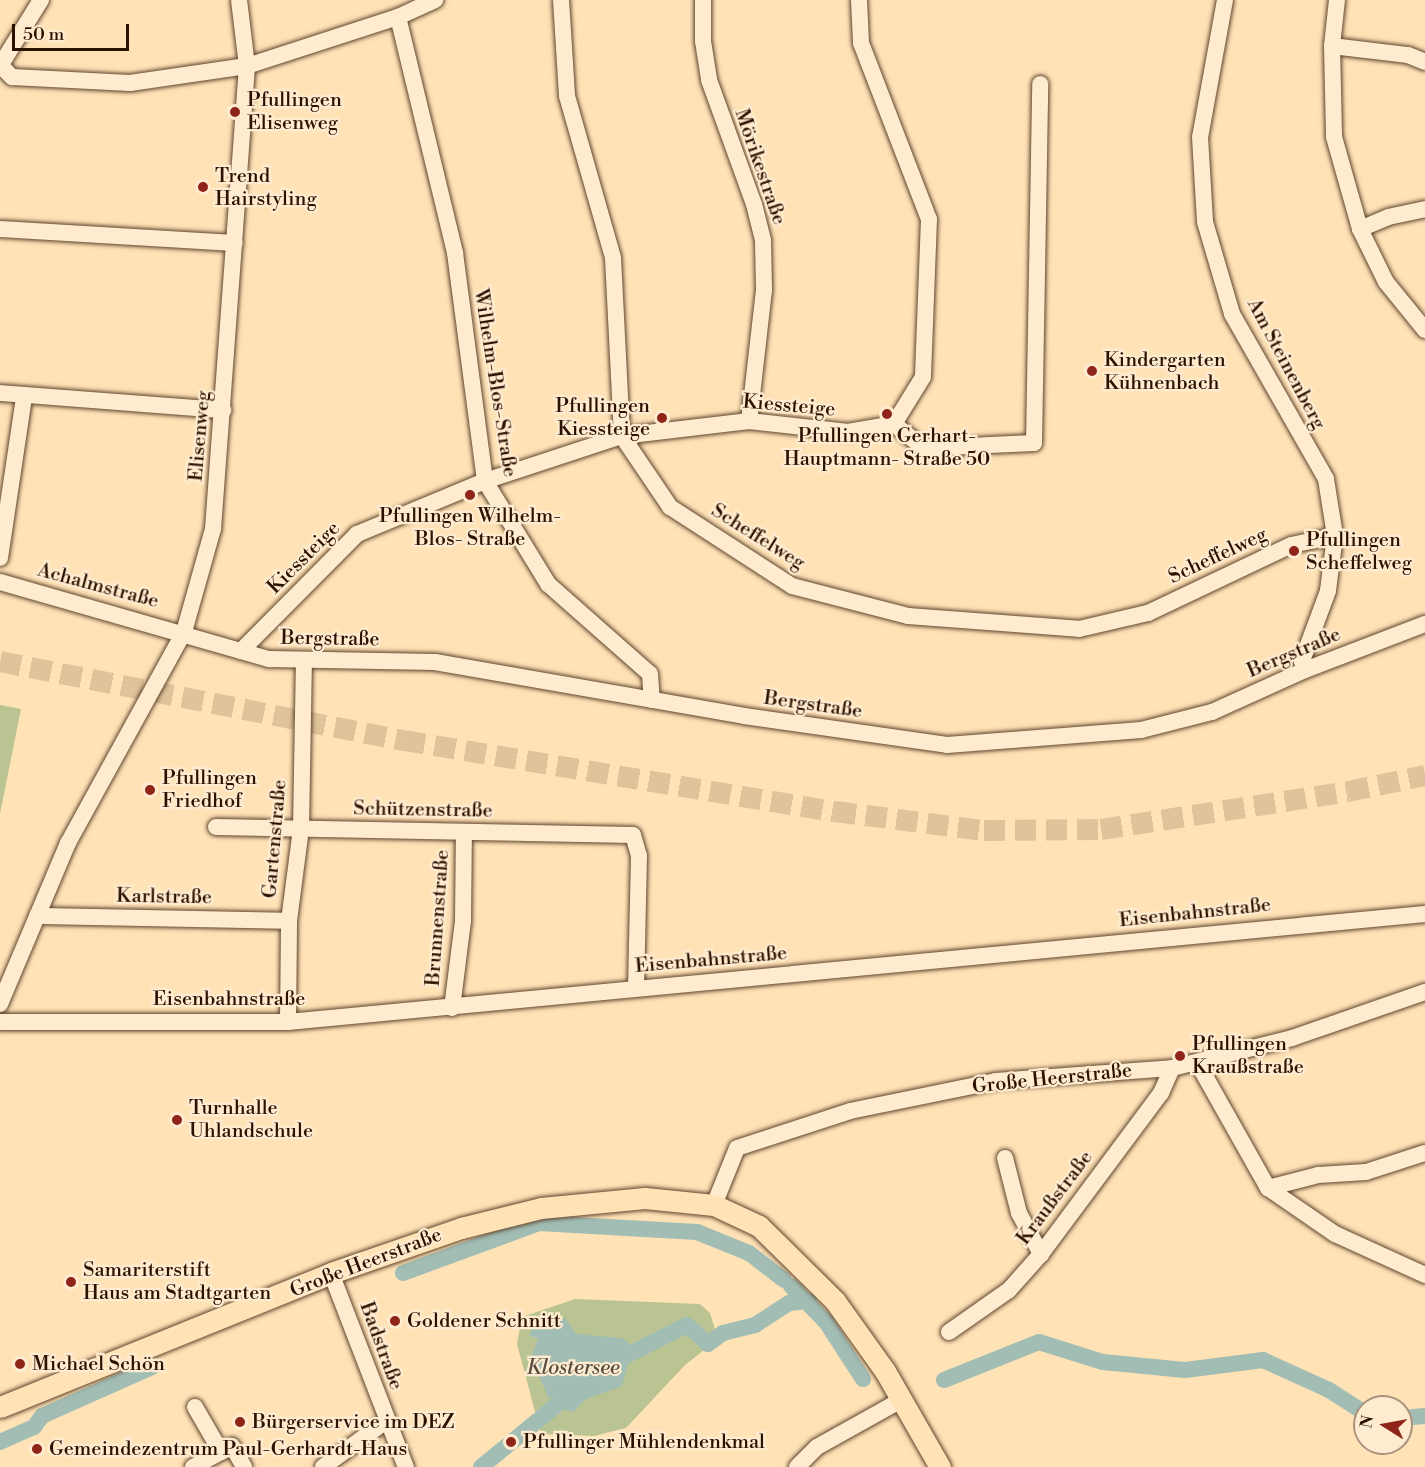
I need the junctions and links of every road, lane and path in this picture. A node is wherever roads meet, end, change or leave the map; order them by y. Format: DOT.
graph roads {
  1 [pos="41,0"];
  2 [pos="239,0"];
  3 [pos="435,0"];
  4 [pos="561,0"];
  5 [pos="703,0"];
  6 [pos="859,0"];
  7 [pos="1225,0"];
  8 [pos="1337,0"];
  9 [pos="398,17"];
  10 [pos="1332,46"];
  11 [pos="1425,62"];
  12 [pos="0,66"];
  13 [pos="247,66"];
  14 [pos="1040,84"];
  15 [pos="1425,209"];
  16 [pos="0,229"];
  17 [pos="1360,229"];
  18 [pos="235,243"];
  19 [pos="1425,330"];
  20 [pos="0,393"];
  21 [pos="24,397"];
  22 [pos="224,410"];
  23 [pos="749,421"];
  24 [pos="894,424"];
  25 [pos="622,436"];
  26 [pos="485,481"];
  27 [pos="1335,536"];
  28 [pos="0,558"];
  29 [pos="0,582"];
  30 [pos="1425,624"];
  31 [pos="184,632"];
  32 [pos="241,651"];
  33 [pos="304,660"];
  34 [pos="1305,670"];
  35 [pos="652,700"];
  36 [pos="216,827"];
  37 [pos="301,829"];
  38 [pos="464,832"];
  39 [pos="1425,914"];
  40 [pos="37,916"];
  41 [pos="289,921"];
  42 [pos="636,988"];
  43 [pos="1425,992"];
  44 [pos="0,1004"];
  45 [pos="452,1008"];
  46 [pos="0,1022"];
  47 [pos="288,1022"];
  48 [pos="1197,1062"];
  49 [pos="1172,1068"];
  50 [pos="1425,1153"];
  51 [pos="1005,1158"];
  52 [pos="1268,1188"];
  53 [pos="714,1205"];
  54 [pos="1041,1254"];
  55 [pos="331,1273"];
  56 [pos="1425,1275"];
  57 [pos="949,1332"];
  58 [pos="10,1400"];
  59 [pos="901,1400"];
  60 [pos="0,1407"];
  61 [pos="195,1407"];
  62 [pos="386,1421"];
  63 [pos="215,1459"];
  64 [pos="193,1467"];
  65 [pos="244,1467"];
  66 [pos="323,1467"];
  67 [pos="406,1467"];
  68 [pos="797,1467"];
  69 [pos="940,1467"];
  1 -- 12 [label="street"];
  2 -- 13 [label="street, Elisenweg"];
  3 -- 9 [label="street"];
  4 -- 25 [label="street"];
  5 -- 23 [label="street, Mörikestraße"];
  6 -- 24 [label="street"];
  7 -- 27 [label="street, Am Steinenberg"];
  8 -- 10 [label="street"];
  9 -- 13 [label="street"];
  9 -- 26 [label="street, Wilhelm-Blos-Straße"];
  10 -- 11 [label="street"];
  10 -- 17 [label="street"];
  12 -- 13 [label="street"];
  13 -- 18 [label="street, Elisenweg"];
  14 -- 24 [label="street"];
  15 -- 17 [label="street"];
  16 -- 18 [label="street"];
  17 -- 19 [label="street"];
  18 -- 22 [label="street, Elisenweg"];
  20 -- 21 [label="street"];
  21 -- 22 [label="street"];
  21 -- 28 [label="street"];
  22 -- 31 [label="street, Elisenweg"];
  23 -- 24 [label="street, Kiessteige"];
  23 -- 25 [label="street, Kiessteige"];
  25 -- 26 [label="street, Kiessteige"];
  25 -- 27 [label="street, Scheffelweg"];
  26 -- 32 [label="street, Kiessteige"];
  26 -- 35 [label="street, Wilhelm-Blos-Straße"];
  27 -- 34 [label="street, Am Steinenberg"];
  29 -- 31 [label="street, Achalmstraße"];
  30 -- 34 [label="street, Bergstraße"];
  31 -- 32 [label="street, Bergstraße"];
  31 -- 40 [label="street, Elisenweg"];
  32 -- 33 [label="street, Bergstraße"];
  33 -- 35 [label="street, Bergstraße"];
  33 -- 37 [label="street, Gartenstraße"];
  34 -- 35 [label="street, Bergstraße"];
  36 -- 37 [label="street, Schützenstraße"];
  37 -- 38 [label="street, Schützenstraße"];
  37 -- 41 [label="street, Gartenstraße"];
  38 -- 42 [label="street, Schützenstraße"];
  38 -- 45 [label="street, Brunnenstraße"];
  39 -- 42 [label="street, Eisenbahnstraße"];
  40 -- 41 [label="street, Karlstraße"];
  40 -- 44 [label="street, Elisenweg"];
  41 -- 47 [label="street, Gartenstraße"];
  42 -- 45 [label="street, Eisenbahnstraße"];
  43 -- 48 [label="street, Große Heerstraße"];
  45 -- 47 [label="street, Eisenbahnstraße"];
  46 -- 47 [label="street, Eisenbahnstraße"];
  48 -- 49 [label="street, Große Heerstraße"];
  48 -- 52 [label="street"];
  49 -- 53 [label="street, Große Heerstraße"];
  49 -- 54 [label="street, Kraußstraße"];
  50 -- 52 [label="street"];
  51 -- 54 [label="street"];
  52 -- 56 [label="street"];
  53 -- 55 [label="main road, Große Heerstraße"];
  53 -- 59 [label="main road, Große Heerstraße"];
  54 -- 57 [label="street, Kraußstraße"];
  55 -- 58 [label="main road, Große Heerstraße"];
  55 -- 62 [label="street, Badstraße"];
  58 -- 60 [label="main road, Große Heerstraße"];
  59 -- 68 [label="street"];
  59 -- 69 [label="main road, Große Heerstraße"];
  61 -- 63 [label="street"];
  62 -- 66 [label="street"];
  62 -- 67 [label="street, Badstraße"];
  63 -- 64 [label="street"];
  63 -- 65 [label="street"];
}
